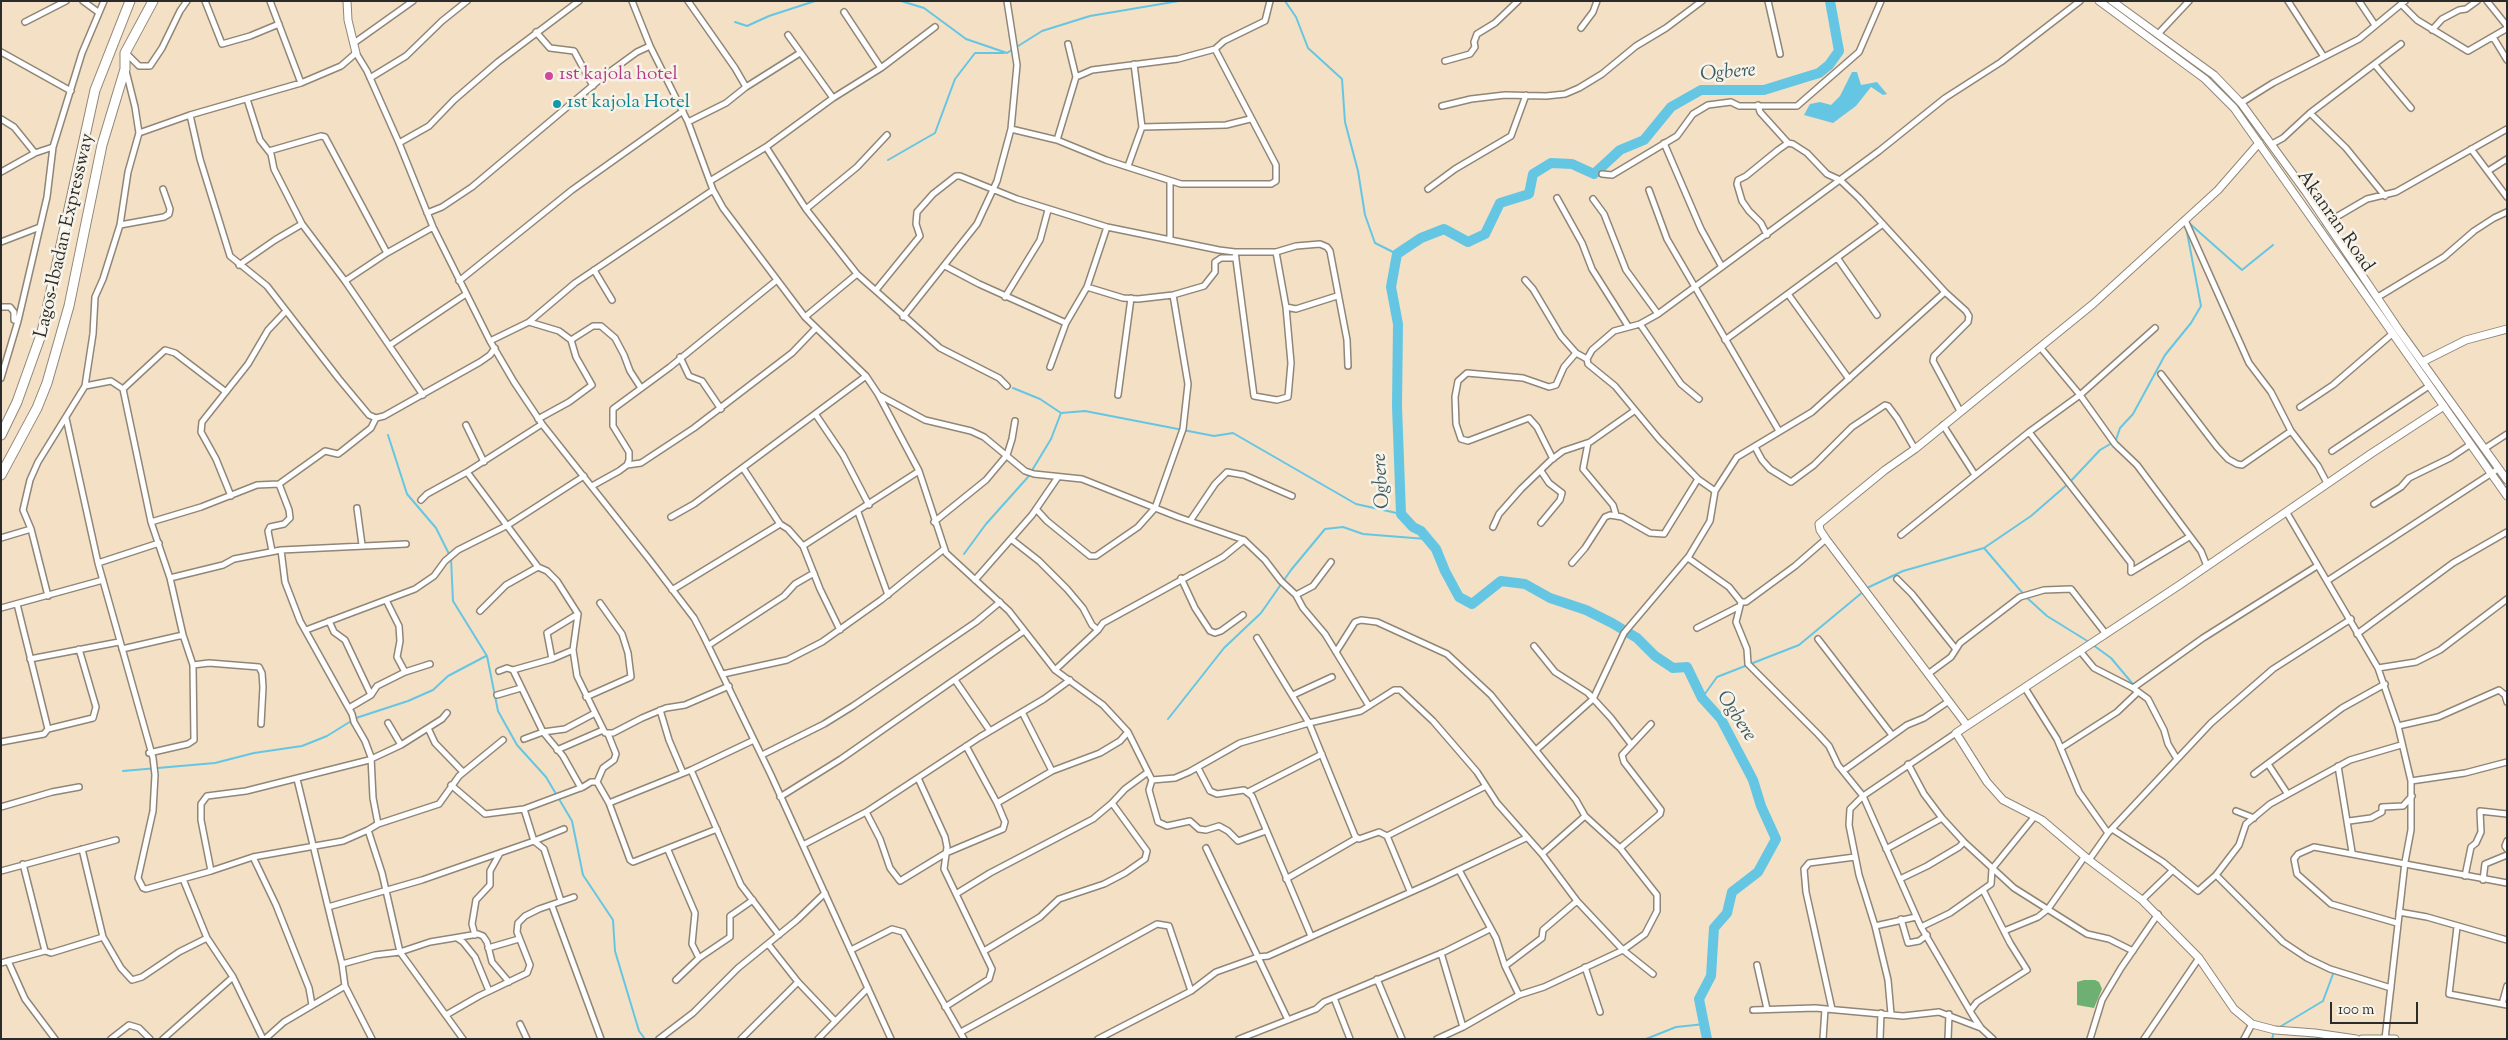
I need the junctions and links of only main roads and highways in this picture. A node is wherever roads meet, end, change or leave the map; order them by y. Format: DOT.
graph roads {
  1 [pos="130,1"];
  2 [pos="153,1"];
  3 [pos="1,435"];
  4 [pos="1,474"];
  1 -- 3 [label="highway, Lagos-Ibadan Expressway"];
  2 -- 4 [label="highway, Lagos-Ibadan Expressway"];
}
